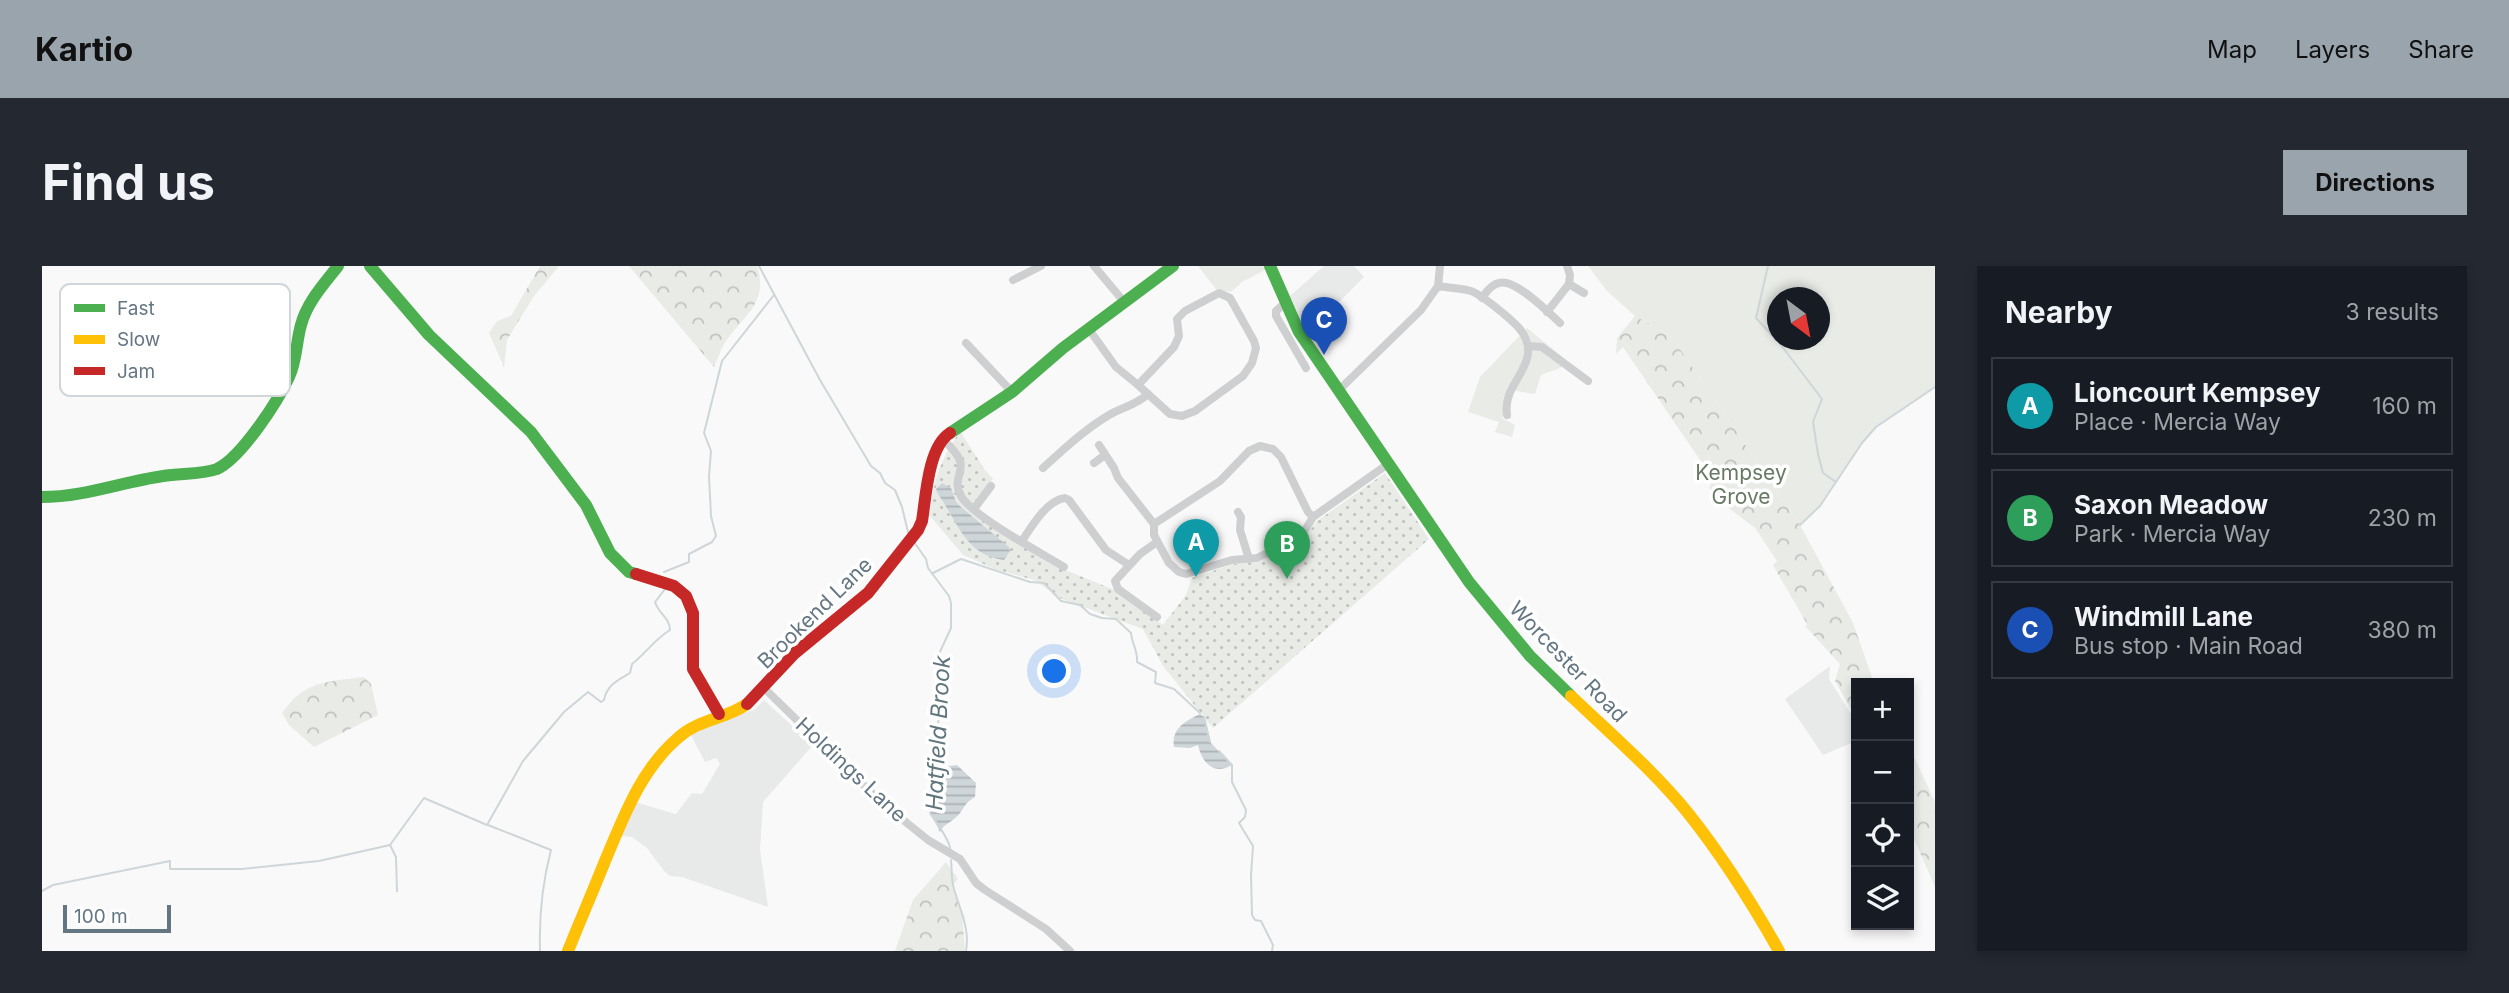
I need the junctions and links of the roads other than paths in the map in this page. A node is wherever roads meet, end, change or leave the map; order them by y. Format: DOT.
graph roads {
  1 [pos="338,266"];
  2 [pos="370,266"];
  3 [pos="1041,266"];
  4 [pos="1094,266"];
  5 [pos="1173,266"];
  6 [pos="1270,266"];
  7 [pos="1440,266"];
  8 [pos="1567,266"];
  9 [pos="1013,280"];
  10 [pos="1569,284"];
  11 [pos="1438,286"];
  12 [pos="1584,293"];
  13 [pos="1482,298"];
  14 [pos="1125,303"];
  15 [pos="1285,303"];
  16 [pos="1547,312"];
  17 [pos="1560,323"];
  18 [pos="1088,328"];
  19 [pos="966,343"];
  20 [pos="1528,346"];
  21 [pos="1306,368"];
  22 [pos="290,375"];
  23 [pos="1588,381"];
  24 [pos="1138,385"];
  25 [pos="1339,391"];
  26 [pos="1012,392"];
  27 [pos="1148,394"];
  28 [pos="278,396"];
  29 [pos="1507,415"];
  30 [pos="943,439"];
  31 [pos="1098,445"];
  32 [pos="1105,455"];
  33 [pos="1094,463"];
  34 [pos="1388,464"];
  35 [pos="1043,468"];
  36 [pos="991,486"];
  37 [pos="42,497"];
  38 [pos="971,506"];
  39 [pos="1238,512"];
  40 [pos="1313,517"];
  41 [pos="1154,524"];
  42 [pos="1022,541"];
  43 [pos="1157,542"];
  44 [pos="1249,559"];
  45 [pos="1129,565"];
  46 [pos="1064,567"];
  47 [pos="1157,617"];
  48 [pos="765,689"];
  49 [pos="719,715"];
  50 [pos="568,951"];
  51 [pos="1070,951"];
  52 [pos="1779,951"];
  1 -- 22 [label="street"];
  2 -- 49 [label="street"];
  3 -- 9 [label="street"];
  4 -- 14 [label="street"];
  5 -- 14 [label="street"];
  6 -- 15 [label="street, Worcester Road"];
  7 -- 11 [label="street"];
  8 -- 10 [label="street"];
  10 -- 12 [label="street"];
  10 -- 16 [label="street"];
  11 -- 13 [label="street"];
  11 -- 25 [label="street"];
  13 -- 16 [label="street"];
  13 -- 20 [label="street"];
  14 -- 18 [label="street"];
  15 -- 21 [label="street"];
  15 -- 25 [label="street, Worcester Road"];
  16 -- 17 [label="street"];
  18 -- 24 [label="street"];
  18 -- 26 [label="street"];
  19 -- 26 [label="street"];
  20 -- 23 [label="street"];
  20 -- 29 [label="street"];
  24 -- 27 [label="street"];
  24 -- 27 [label="street"];
  25 -- 34 [label="street, Worcester Road"];
  26 -- 30 [label="street"];
  27 -- 35 [label="street"];
  28 -- 37 [label="street"];
  30 -- 38 [label="street"];
  30 -- 48 [label="street, Brookend Lane"];
  31 -- 32 [label="street"];
  32 -- 33 [label="street"];
  32 -- 41 [label="street"];
  34 -- 40 [label="street"];
  34 -- 52 [label="street, Worcester Road"];
  36 -- 38 [label="street"];
  38 -- 42 [label="street"];
  39 -- 44 [label="street"];
  40 -- 41 [label="street"];
  40 -- 44 [label="street"];
  41 -- 43 [label="street"];
  42 -- 45 [label="street"];
  42 -- 46 [label="street"];
  43 -- 44 [label="street"];
  43 -- 45 [label="street"];
  45 -- 47 [label="street"];
  48 -- 49 [label="street, Brookend Lane"];
  48 -- 51 [label="street, Holdings Lane"];
  49 -- 50 [label="street, Brookend Lane"];
}
